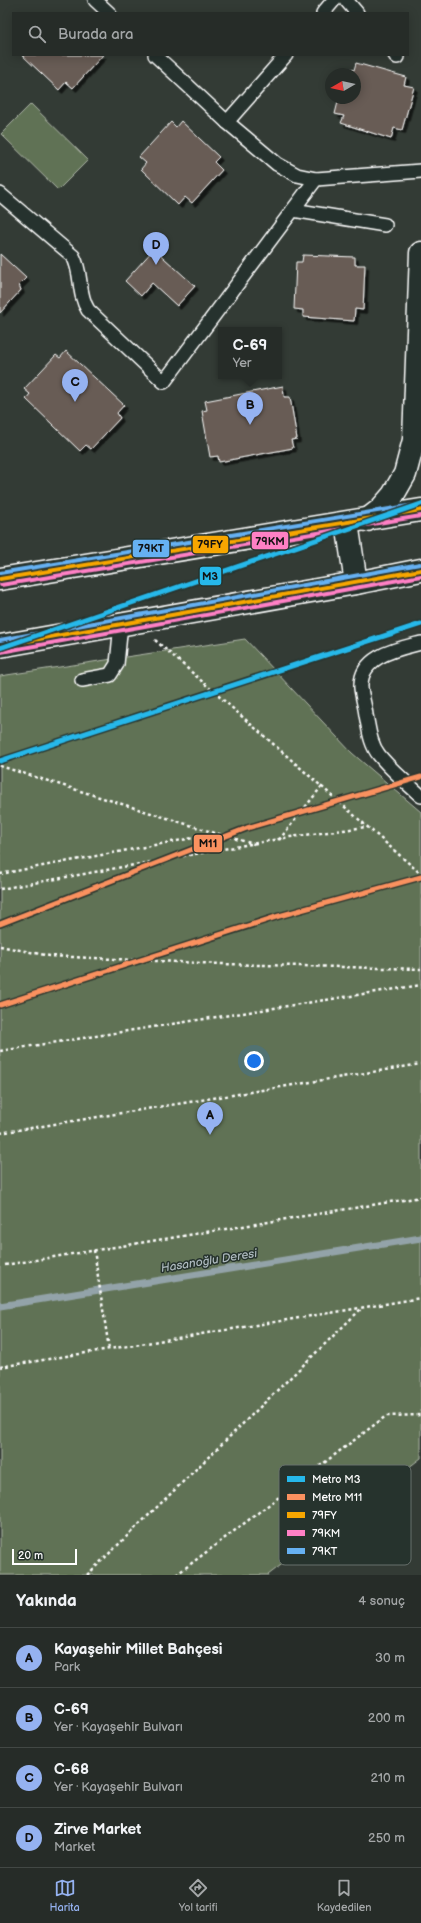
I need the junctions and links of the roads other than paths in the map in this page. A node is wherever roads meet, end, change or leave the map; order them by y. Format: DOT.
graph roads {
  1 [pos="95,0"];
  2 [pos="334,0"];
  3 [pos="346,0"];
  4 [pos="108,12"];
  5 [pos="324,12"];
  6 [pos="356,12"];
  7 [pos="156,56"];
  8 [pos="285,56"];
  9 [pos="228,122"];
  10 [pos="421,171"];
  11 [pos="316,179"];
  12 [pos="0,194"];
  13 [pos="293,210"];
  14 [pos="385,224"];
  15 [pos="421,253"];
  16 [pos="417,447"];
  17 [pos="421,510"];
  18 [pos="357,521"];
  19 [pos="415,571"];
  20 [pos="0,579"];
  21 [pos="356,583"];
  22 [pos="128,623"];
  23 [pos="421,644"];
  24 [pos="0,646"];
  25 [pos="82,680"];
  26 [pos="421,796"];
  1 -- 4 [label="lane"];
  2 -- 5 [label="lane"];
  3 -- 6 [label="lane"];
  7 -- 9 [label="lane"];
  8 -- 9 [label="lane"];
  9 -- 11 [label="lane"];
  10 -- 11 [label="lane"];
  11 -- 13 [label="lane"];
  12 -- 13 [label="lane"];
  13 -- 14 [label="lane"];
  15 -- 16 [label="main road"];
  16 -- 18 [label="main road"];
  17 -- 18 [label="main road"];
  18 -- 20 [label="main road"];
  18 -- 21 [label="main road"];
  19 -- 21 [label="main road"];
  21 -- 22 [label="main road"];
  22 -- 24 [label="main road"];
  22 -- 25 [label="lane"];
  23 -- 26 [label="lane"];
}
